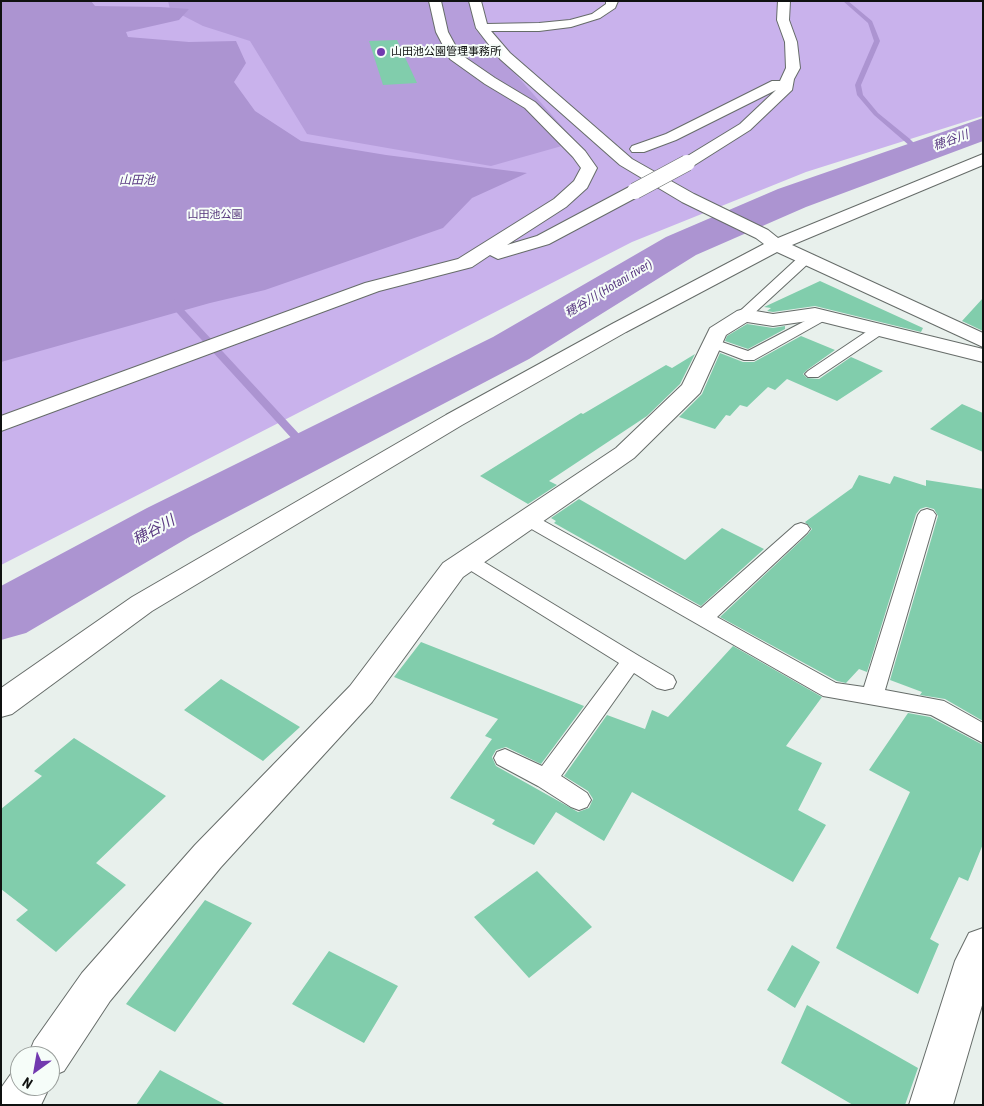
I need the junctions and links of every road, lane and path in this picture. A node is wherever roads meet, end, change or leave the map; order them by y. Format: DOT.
graph roads {
  1 [pos="435,1"];
  2 [pos="475,1"];
  3 [pos="612,1"];
  4 [pos="784,1"];
  5 [pos="482,28"];
  6 [pos="787,79"];
  7 [pos="638,149"];
  8 [pos="983,159"];
  9 [pos="769,240"];
  10 [pos="806,258"];
  11 [pos="465,263"];
  12 [pos="744,315"];
  13 [pos="822,316"];
  14 [pos="877,331"];
  15 [pos="983,342"];
  16 [pos="713,343"];
  17 [pos="983,356"];
  18 [pos="813,374"];
  19 [pos="1,424"];
  20 [pos="927,515"];
  21 [pos="528,519"];
  22 [pos="801,529"];
  23 [pos="467,560"];
  24 [pos="703,618"];
  25 [pos="632,661"];
  26 [pos="665,682"];
  27 [pos="872,697"];
  28 [pos="1,705"];
  29 [pos="983,734"];
  30 [pos="505,758"];
  31 [pos="546,779"];
  32 [pos="579,800"];
  33 [pos="983,946"];
  34 [pos="56,1046"];
  35 [pos="931,1105"];
  1 -- 11 [label="street"];
  2 -- 5 [label="street"];
  3 -- 5 [label="street"];
  4 -- 6 [label="street"];
  5 -- 9 [label="street"];
  6 -- 7 [label="street"];
  6 -- 11 [label="street, bridge"];
  8 -- 9 [label="street"];
  9 -- 10 [label="street"];
  9 -- 28 [label="street"];
  10 -- 12 [label="lane"];
  10 -- 15 [label="street"];
  11 -- 19 [label="street"];
  12 -- 13 [label="street"];
  12 -- 16 [label="street"];
  13 -- 14 [label="street"];
  13 -- 16 [label="lane"];
  14 -- 17 [label="street"];
  14 -- 18 [label="lane"];
  16 -- 21 [label="street"];
  20 -- 27 [label="lane"];
  21 -- 23 [label="street"];
  21 -- 24 [label="lane"];
  22 -- 24 [label="lane"];
  23 -- 25 [label="lane"];
  23 -- 34 [label="street"];
  24 -- 27 [label="lane"];
  25 -- 26 [label="lane"];
  25 -- 31 [label="lane"];
  27 -- 29 [label="lane"];
  30 -- 31 [label="lane"];
  31 -- 32 [label="lane"];
  33 -- 35 [label="street"];
}
